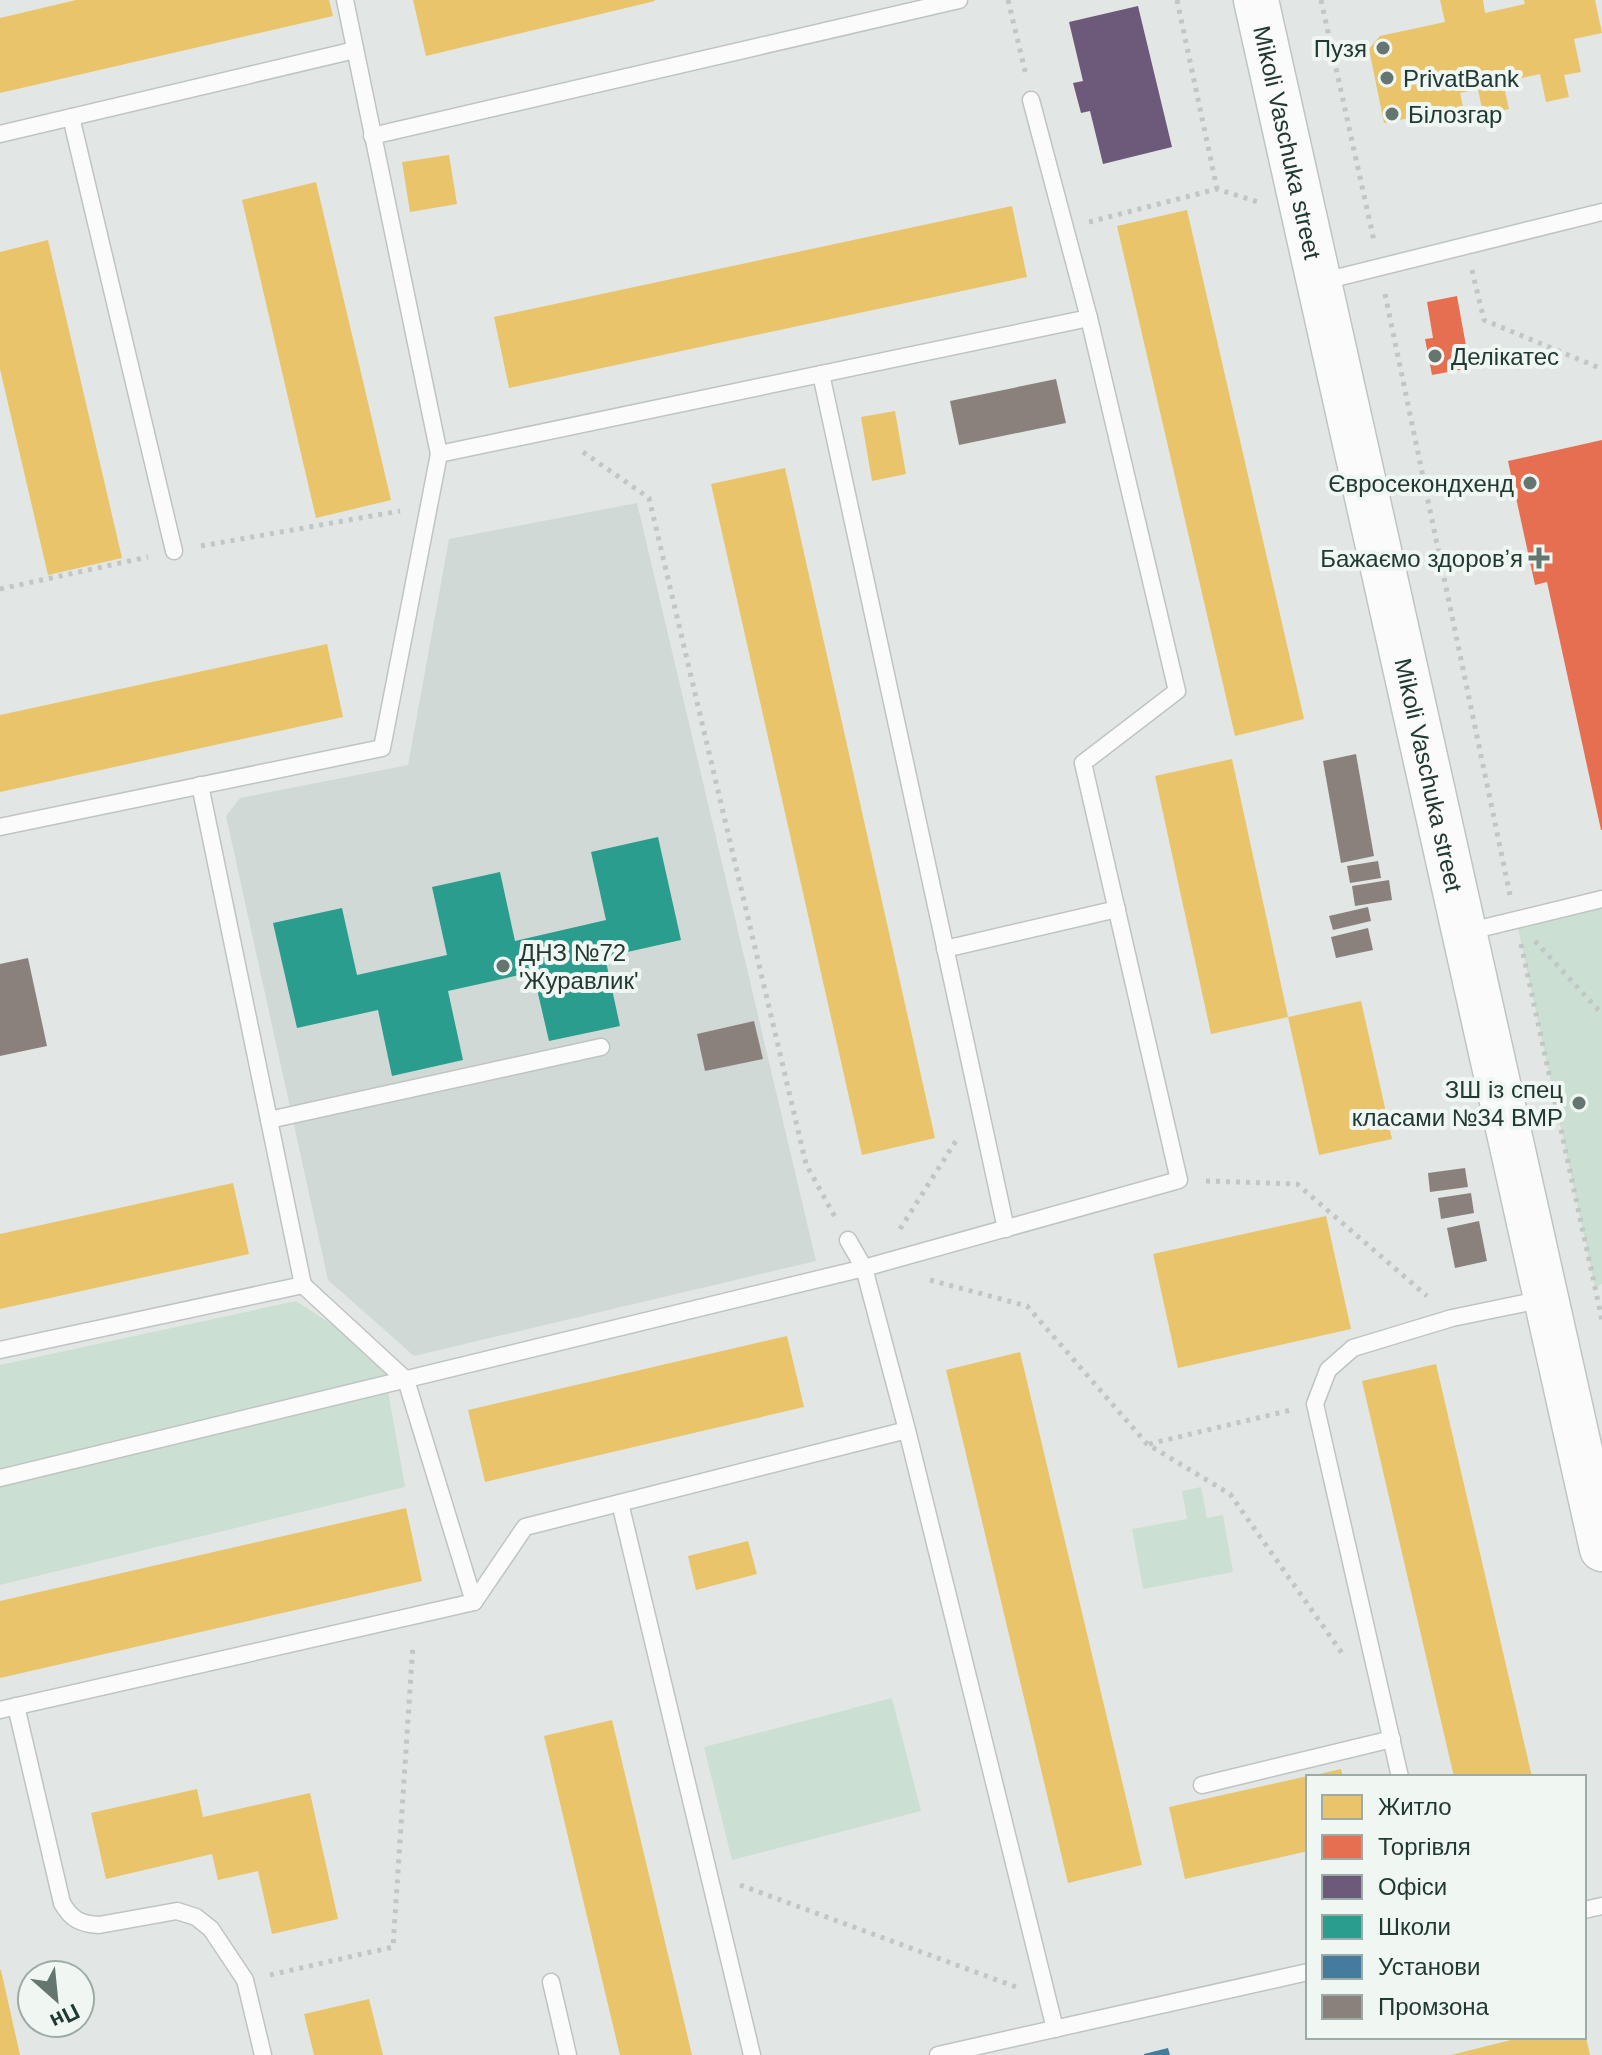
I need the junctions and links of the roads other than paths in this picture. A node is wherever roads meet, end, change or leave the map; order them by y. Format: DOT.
graph roads {
  1 [pos="345,0"];
  2 [pos="959,0"];
  3 [pos="1256,0"];
  4 [pos="355,50"];
  5 [pos="1031,100"];
  6 [pos="71,117"];
  7 [pos="0,134"];
  8 [pos="372,136"];
  9 [pos="1602,212"];
  10 [pos="1319,282"];
  11 [pos="1089,318"];
  12 [pos="821,374"];
  13 [pos="439,454"];
  14 [pos="174,551"];
  15 [pos="200,785"];
  16 [pos="0,827"];
  17 [pos="1602,899"];
  18 [pos="1117,909"];
  19 [pos="1464,932"];
  20 [pos="945,949"];
  21 [pos="601,1047"];
  22 [pos="269,1120"];
  23 [pos="1006,1229"];
  24 [pos="848,1240"];
  25 [pos="870,1267"];
  26 [pos="303,1285"];
  27 [pos="1546,1298"];
  28 [pos="0,1350"];
  29 [pos="406,1380"];
  30 [pos="907,1430"];
  31 [pos="0,1478"];
  32 [pos="620,1503"];
  33 [pos="1602,1549"];
  34 [pos="474,1602"];
  35 [pos="8,1708"];
  36 [pos="1392,1739"];
  37 [pos="1400,1775"];
  38 [pos="1202,1785"];
  39 [pos="1306,1972"];
  40 [pos="551,1982"];
  41 [pos="1055,2029"];
  42 [pos="263,2055"];
  43 [pos="568,2055"];
  44 [pos="752,2055"];
  45 [pos="938,2055"];
  1 -- 4 [label="lane"];
  2 -- 8 [label="lane"];
  3 -- 10 [label="street, Mikoli Vaschuka street"];
  4 -- 6 [label="lane"];
  4 -- 8 [label="lane"];
  5 -- 11 [label="lane"];
  6 -- 7 [label="lane"];
  6 -- 14 [label="lane"];
  8 -- 13 [label="lane"];
  9 -- 10 [label="lane"];
  10 -- 19 [label="street, Mikoli Vaschuka street"];
  11 -- 12 [label="lane"];
  11 -- 18 [label="lane"];
  12 -- 13 [label="lane"];
  12 -- 20 [label="lane"];
  13 -- 15 [label="lane"];
  15 -- 16 [label="lane"];
  15 -- 22 [label="lane"];
  17 -- 19 [label="lane"];
  18 -- 20 [label="lane"];
  18 -- 23 [label="lane"];
  19 -- 27 [label="street, Mikoli Vaschuka street"];
  20 -- 23 [label="lane"];
  21 -- 22 [label="lane"];
  22 -- 26 [label="lane"];
  23 -- 25 [label="lane"];
  24 -- 25 [label="lane"];
  25 -- 29 [label="lane"];
  25 -- 30 [label="lane"];
  26 -- 28 [label="lane"];
  26 -- 29 [label="lane"];
  27 -- 33 [label="street, Mikoli Vaschuka street"];
  27 -- 36 [label="lane"];
  29 -- 31 [label="lane"];
  29 -- 34 [label="lane"];
  30 -- 32 [label="lane"];
  30 -- 41 [label="lane"];
  32 -- 34 [label="lane"];
  32 -- 44 [label="lane"];
  34 -- 35 [label="lane"];
  35 -- 42 [label="lane"];
  36 -- 37 [label="lane"];
  36 -- 38 [label="lane"];
  39 -- 41 [label="lane"];
  40 -- 43 [label="lane"];
  41 -- 45 [label="lane"];
}
